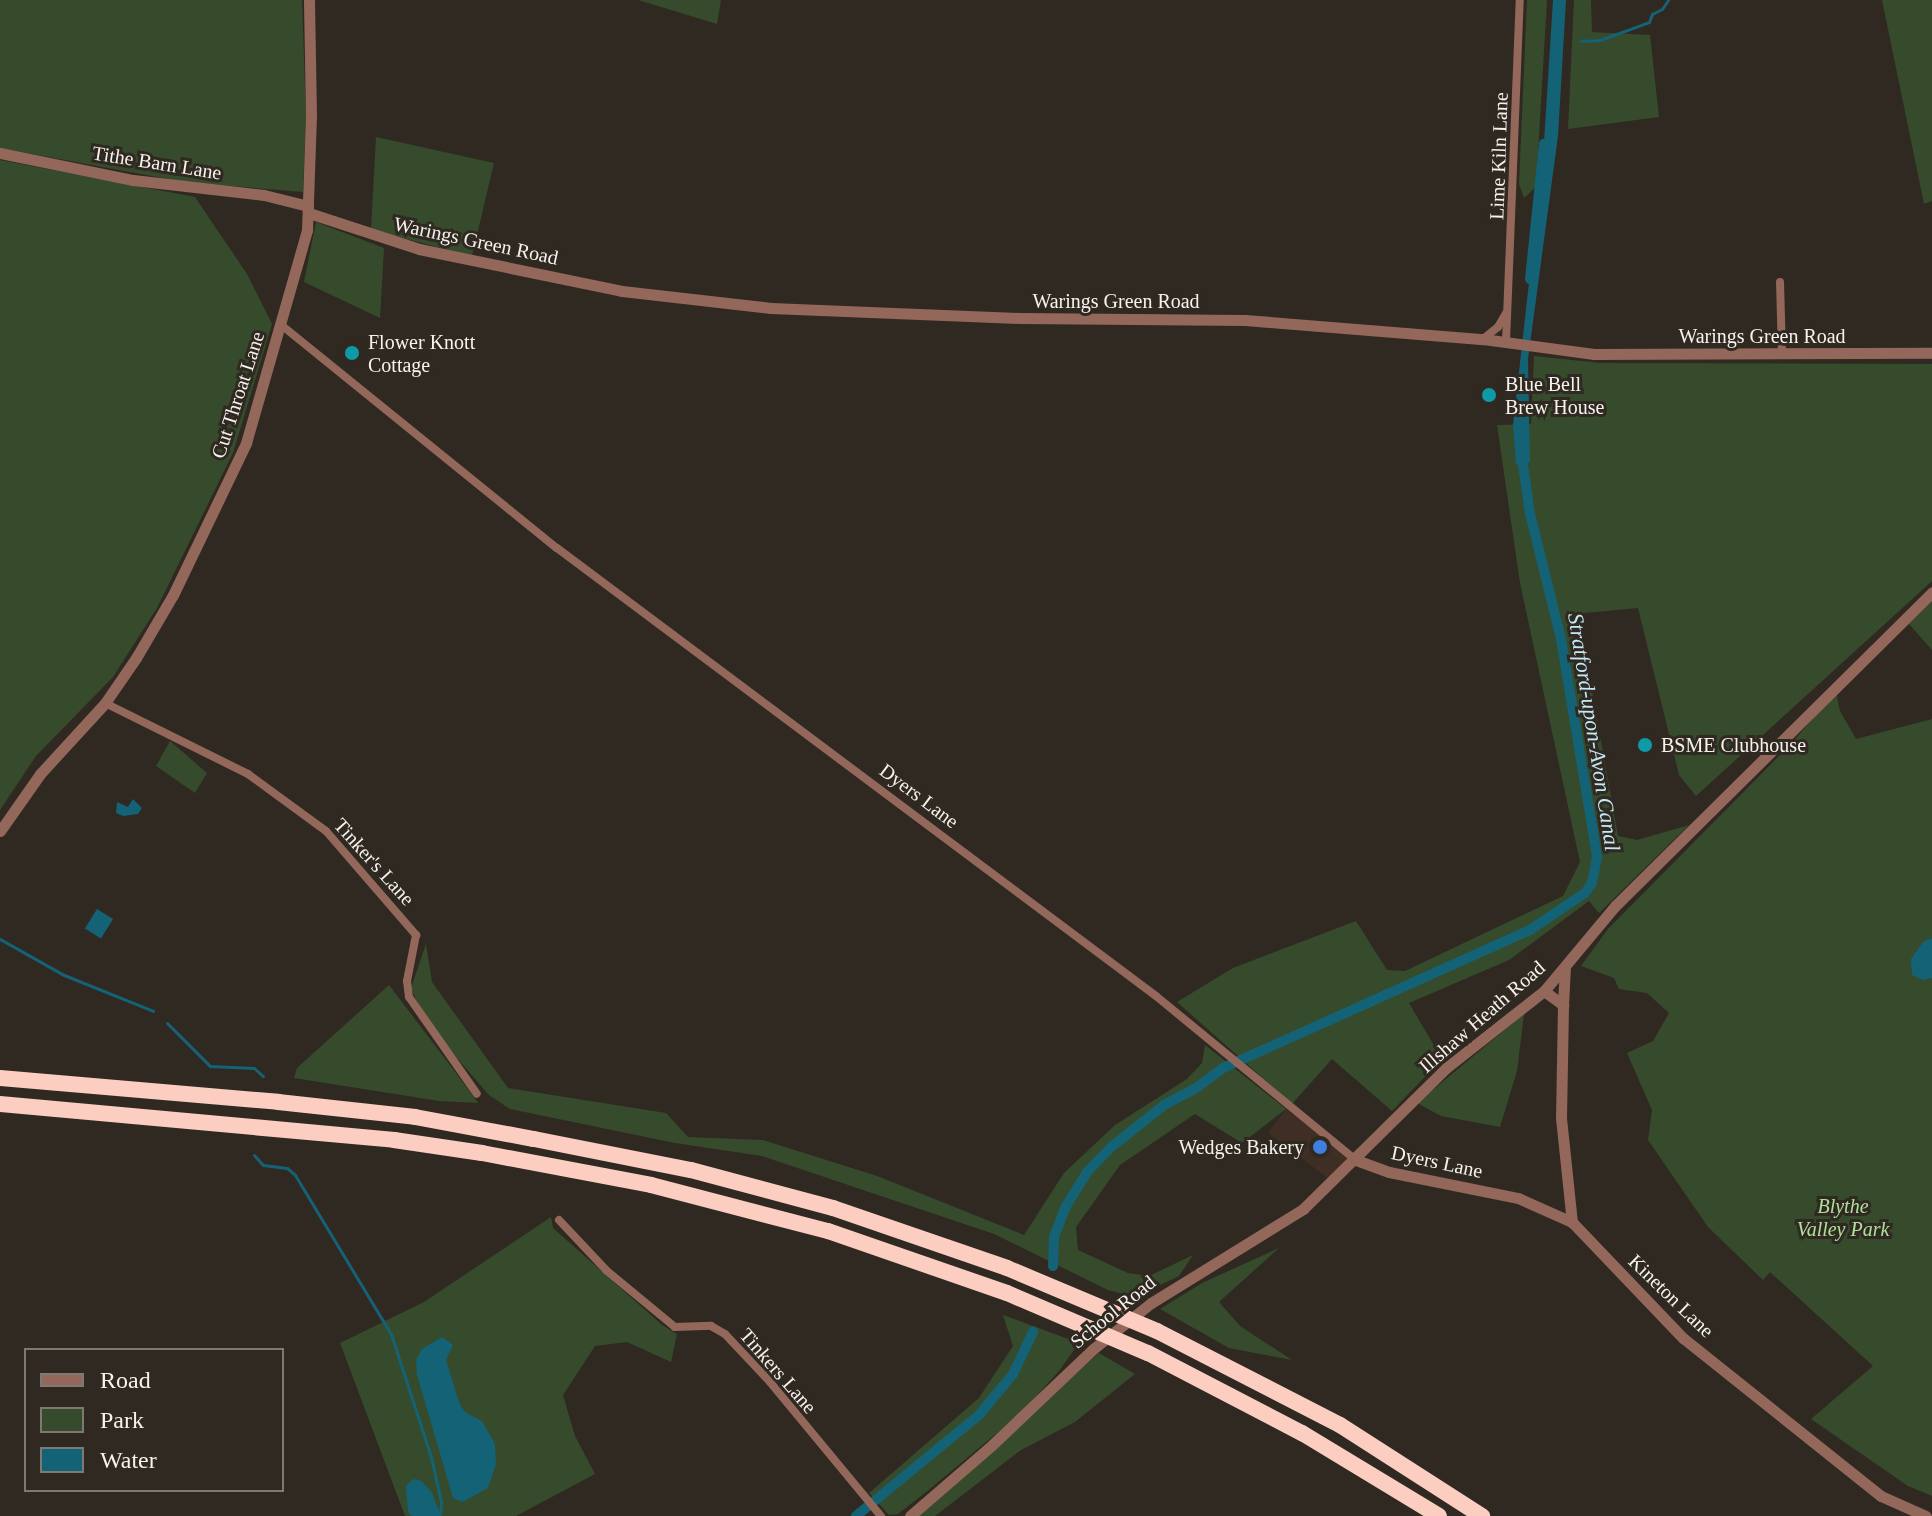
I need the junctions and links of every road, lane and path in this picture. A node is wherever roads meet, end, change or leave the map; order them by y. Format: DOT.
graph roads {
  1 [pos="309,0"];
  2 [pos="1520,0"];
  3 [pos="0,153"];
  4 [pos="308,210"];
  5 [pos="1780,282"];
  6 [pos="1507,312"];
  7 [pos="280,324"];
  8 [pos="1483,339"];
  9 [pos="1511,343"];
  10 [pos="1932,353"];
  11 [pos="1782,354"];
  12 [pos="1932,592"];
  13 [pos="105,703"];
  14 [pos="0,831"];
  15 [pos="1565,969"];
  16 [pos="1544,991"];
  17 [pos="1563,1005"];
  18 [pos="0,1078"];
  19 [pos="477,1094"];
  20 [pos="0,1104"];
  21 [pos="1356,1160"];
  22 [pos="559,1220"];
  23 [pos="1572,1222"];
  24 [pos="880,1515"];
  25 [pos="910,1516"];
  26 [pos="1439,1516"];
  27 [pos="1482,1516"];
  28 [pos="1926,1516"];
  1 -- 4 [label="street, Cut Throat Lane"];
  2 -- 6 [label="street, Lime Kiln Lane"];
  3 -- 4 [label="street, Tithe Barn Lane"];
  4 -- 7 [label="street, Cut Throat Lane"];
  4 -- 8 [label="street, Warings Green Road"];
  5 -- 11 [label="street"];
  6 -- 8 [label="street"];
  6 -- 9 [label="street, Lime Kiln Lane"];
  7 -- 13 [label="street, Cut Throat Lane"];
  7 -- 21 [label="street, Dyers Lane"];
  8 -- 9 [label="street, Warings Green Road"];
  9 -- 11 [label="street, Warings Green Road"];
  10 -- 11 [label="street, Warings Green Road"];
  12 -- 15 [label="street, Illshaw Heath Road"];
  13 -- 14 [label="street, Cut Throat Lane"];
  13 -- 19 [label="street, Tinker's Lane"];
  15 -- 16 [label="street, Illshaw Heath Road"];
  15 -- 17 [label="street"];
  16 -- 17 [label="street"];
  16 -- 21 [label="street, Illshaw Heath Road"];
  17 -- 23 [label="street"];
  18 -- 27 [label="highway, bridge"];
  20 -- 26 [label="highway, bridge"];
  21 -- 23 [label="street, Dyers Lane"];
  21 -- 25 [label="street, School Road"];
  22 -- 24 [label="street, Tinkers Lane"];
  23 -- 28 [label="street, Kineton Lane"];
}
